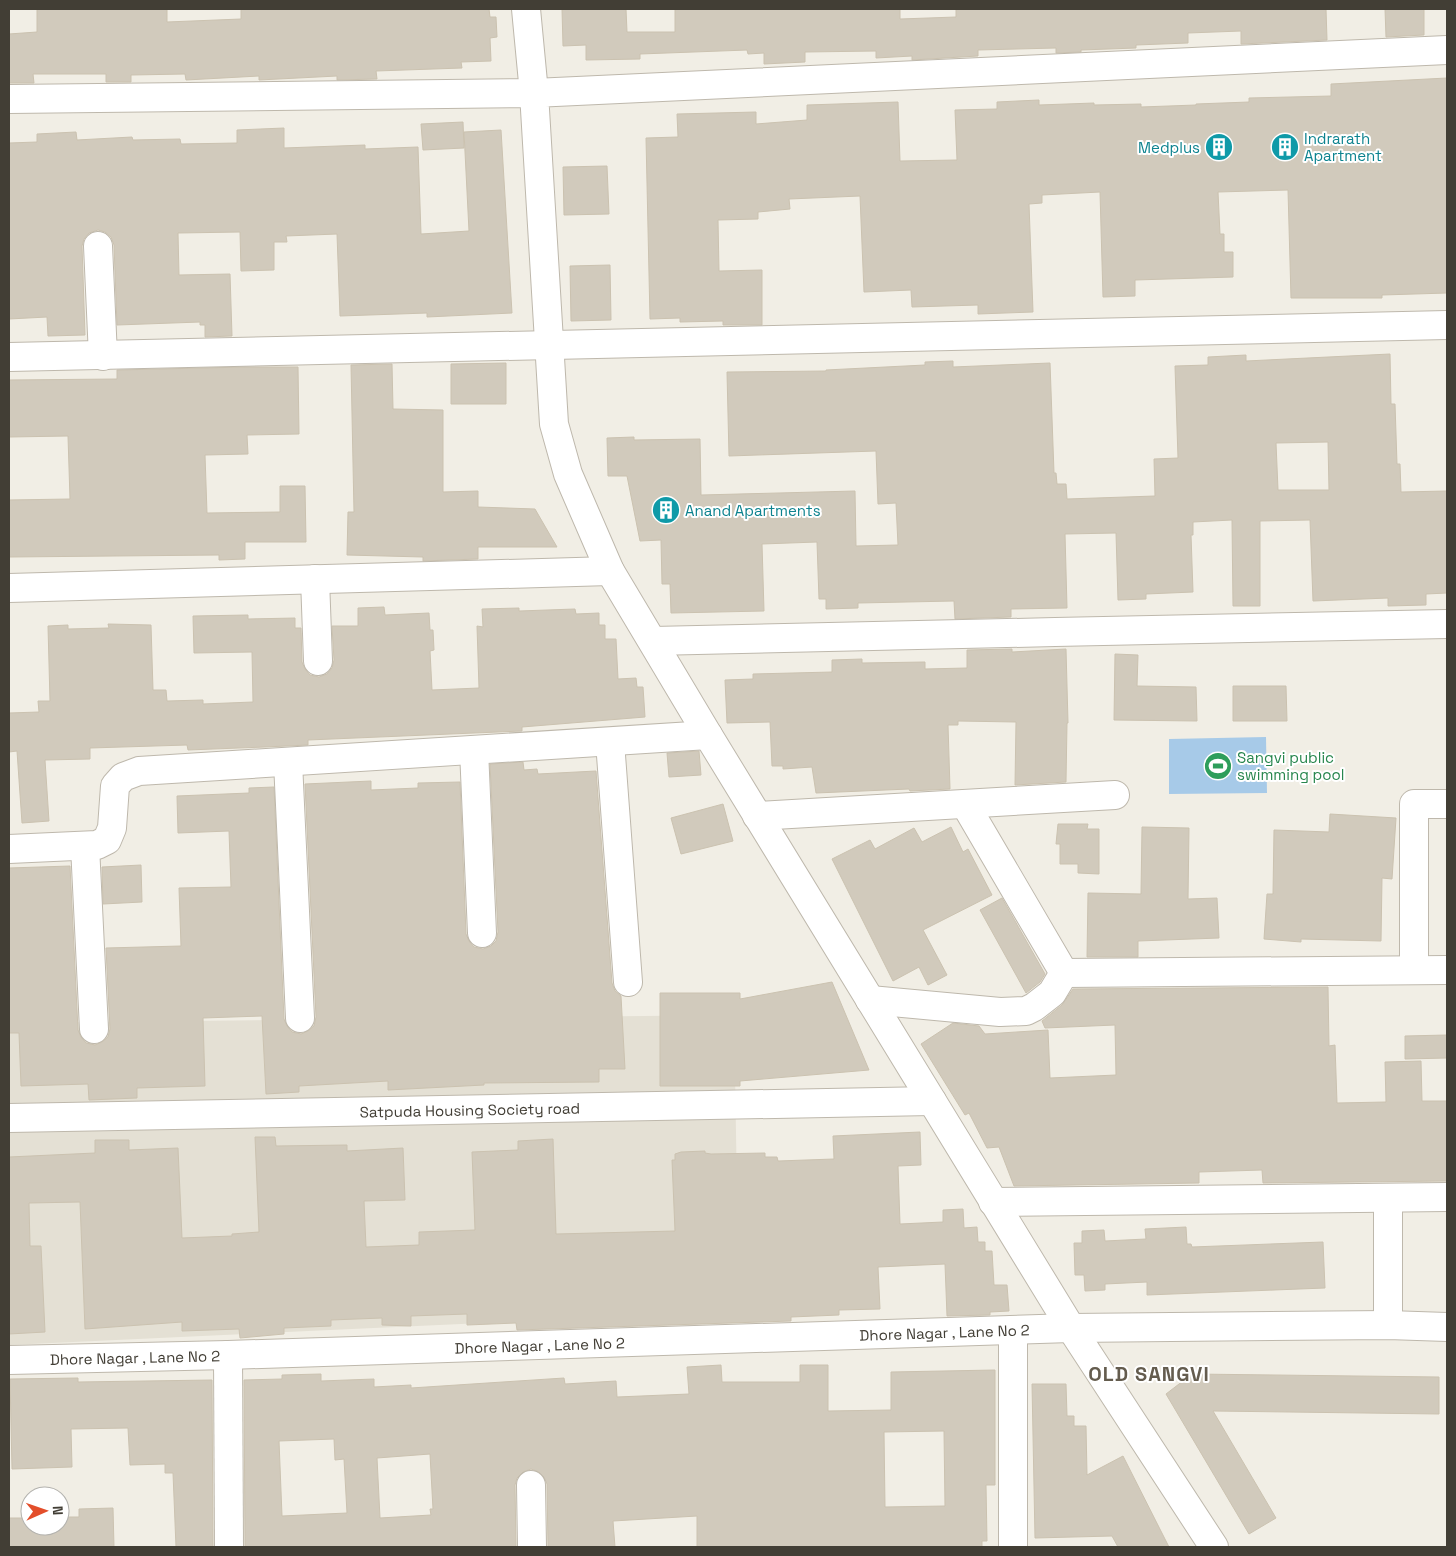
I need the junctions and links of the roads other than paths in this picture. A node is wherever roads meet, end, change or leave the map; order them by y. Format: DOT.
graph roads {
  1 [pos="526,9"];
  2 [pos="1447,50"];
  3 [pos="534,93"];
  4 [pos="9,99"];
  5 [pos="98,246"];
  6 [pos="1447,325"];
  7 [pos="549,345"];
  8 [pos="103,356"];
  9 [pos="9,357"];
  10 [pos="610,571"];
  11 [pos="315,579"];
  12 [pos="9,588"];
  13 [pos="1447,624"];
  14 [pos="653,641"];
  15 [pos="318,661"];
  16 [pos="708,736"];
  17 [pos="610,742"];
  18 [pos="474,750"];
  19 [pos="288,762"];
  20 [pos="1114,795"];
  21 [pos="965,804"];
  22 [pos="1447,804"];
  23 [pos="757,816"];
  24 [pos="85,846"];
  25 [pos="9,850"];
  26 [pos="482,933"];
  27 [pos="1414,969"];
  28 [pos="1447,970"];
  29 [pos="1064,974"];
  30 [pos="628,982"];
  31 [pos="870,1000"];
  32 [pos="300,1018"];
  33 [pos="94,1029"];
  34 [pos="932,1101"];
  35 [pos="9,1118"];
  36 [pos="1447,1197"];
  37 [pos="1388,1198"];
  38 [pos="993,1202"];
  39 [pos="1388,1325"];
  40 [pos="1447,1327"];
  41 [pos="1072,1328"];
  42 [pos="1013,1330"];
  43 [pos="228,1355"];
  44 [pos="9,1360"];
  45 [pos="531,1485"];
  46 [pos="229,1547"];
  47 [pos="532,1547"];
  48 [pos="1013,1547"];
  49 [pos="1214,1547"];
  1 -- 3 [label="street"];
  2 -- 3 [label="street"];
  3 -- 4 [label="street"];
  3 -- 7 [label="street"];
  5 -- 8 [label="street"];
  6 -- 7 [label="street"];
  7 -- 8 [label="street"];
  7 -- 10 [label="street"];
  8 -- 9 [label="street"];
  10 -- 11 [label="street"];
  10 -- 14 [label="street"];
  11 -- 12 [label="street"];
  11 -- 15 [label="street"];
  13 -- 14 [label="street"];
  14 -- 16 [label="street"];
  16 -- 17 [label="street"];
  16 -- 23 [label="street"];
  17 -- 18 [label="street"];
  17 -- 30 [label="street"];
  18 -- 19 [label="street"];
  18 -- 26 [label="street"];
  19 -- 24 [label="street"];
  19 -- 32 [label="street"];
  20 -- 21 [label="street"];
  21 -- 23 [label="street"];
  21 -- 29 [label="street"];
  22 -- 27 [label="street"];
  23 -- 31 [label="street"];
  24 -- 25 [label="street"];
  24 -- 33 [label="street"];
  27 -- 28 [label="street"];
  27 -- 29 [label="street"];
  29 -- 31 [label="street"];
  31 -- 34 [label="street"];
  34 -- 35 [label="street, Satpuda Housing Society road"];
  34 -- 38 [label="street"];
  36 -- 37 [label="street"];
  37 -- 38 [label="street"];
  37 -- 39 [label="street"];
  38 -- 41 [label="street"];
  39 -- 40 [label="street, Dhore Nagar , Lane No 2"];
  39 -- 41 [label="street, Dhore Nagar , Lane No 2"];
  41 -- 42 [label="street, Dhore Nagar , Lane No 2"];
  41 -- 49 [label="street"];
  42 -- 43 [label="street, Dhore Nagar , Lane No 2"];
  42 -- 48 [label="street"];
  43 -- 44 [label="street, Dhore Nagar , Lane No 2"];
  43 -- 46 [label="street"];
  45 -- 47 [label="street"];
}
